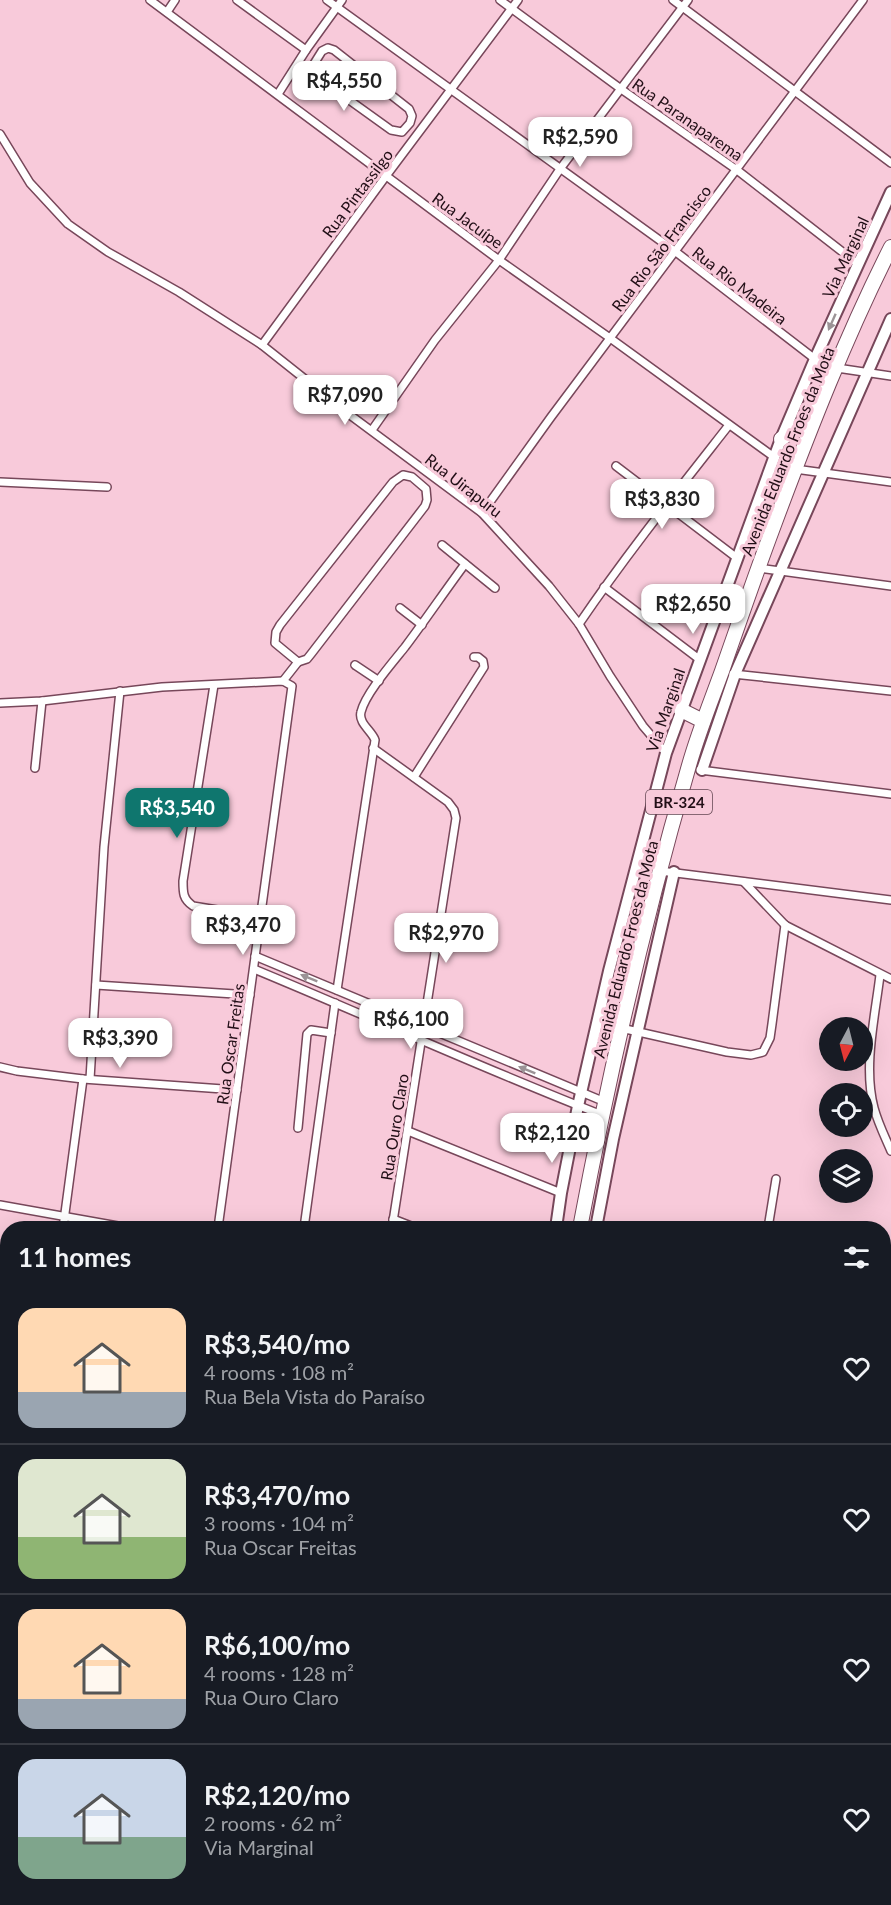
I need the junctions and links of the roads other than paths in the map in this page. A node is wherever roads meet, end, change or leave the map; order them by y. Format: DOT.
graph roads {
  1 [pos="150,0"];
  2 [pos="175,0"];
  3 [pos="237,0"];
  4 [pos="327,0"];
  5 [pos="342,0"];
  6 [pos="500,0"];
  7 [pos="518,0"];
  8 [pos="673,0"];
  9 [pos="688,0"];
  10 [pos="863,0"];
  11 [pos="337,7"];
  12 [pos="683,7"];
  13 [pos="512,9"];
  14 [pos="167,12"];
  15 [pos="306,50"];
  16 [pos="621,89"];
  17 [pos="451,91"];
  18 [pos="795,92"];
  19 [pos="278,94"];
  20 [pos="408,125"];
  21 [pos="418,133"];
  22 [pos="0,134"];
  23 [pos="891,162"];
  24 [pos="560,170"];
  25 [pos="737,170"];
  26 [pos="386,176"];
  27 [pos="891,192"];
  28 [pos="891,248"];
  29 [pos="676,252"];
  30 [pos="499,260"];
  31 [pos="858,264"];
  32 [pos="886,270"];
  33 [pos="891,319"];
  34 [pos="610,338"];
  35 [pos="262,345"];
  36 [pos="815,359"];
  37 [pos="837,368"];
  38 [pos="866,373"];
  39 [pos="891,376"];
  40 [pos="828,390"];
  41 [pos="729,424"];
  42 [pos="372,430"];
  43 [pos="781,439"];
  44 [pos="774,457"];
  45 [pos="616,466"];
  46 [pos="795,469"];
  47 [pos="824,473"];
  48 [pos="0,482"];
  49 [pos="891,482"];
  50 [pos="108,487"];
  51 [pos="666,504"];
  52 [pos="482,513"];
  53 [pos="442,545"];
  54 [pos="737,558"];
  55 [pos="465,564"];
  56 [pos="758,568"];
  57 [pos="781,572"];
  58 [pos="891,586"];
  59 [pos="604,587"];
  60 [pos="495,588"];
  61 [pos="400,608"];
  62 [pos="579,624"];
  63 [pos="422,625"];
  64 [pos="474,657"];
  65 [pos="699,659"];
  66 [pos="298,662"];
  67 [pos="355,665"];
  68 [pos="728,673"];
  69 [pos="282,681"];
  70 [pos="379,681"];
  71 [pos="214,685"];
  72 [pos="120,691"];
  73 [pos="891,691"];
  74 [pos="42,701"];
  75 [pos="0,703"];
  76 [pos="681,710"];
  77 [pos="703,721"];
  78 [pos="373,748"];
  79 [pos="666,753"];
  80 [pos="34,768"];
  81 [pos="695,769"];
  82 [pos="414,777"];
  83 [pos="891,794"];
  84 [pos="667,872"];
  85 [pos="744,882"];
  86 [pos="891,900"];
  87 [pos="261,916"];
  88 [pos="785,926"];
  89 [pos="255,956"];
  90 [pos="254,969"];
  91 [pos="880,975"];
  92 [pos="891,979"];
  93 [pos="96,985"];
  94 [pos="337,990"];
  95 [pos="250,994"];
  96 [pos="335,1003"];
  97 [pos="423,1027"];
  98 [pos="621,1028"];
  99 [pos="637,1031"];
  100 [pos="331,1033"];
  101 [pos="421,1041"];
  102 [pos="0,1067"];
  103 [pos="87,1079"];
  104 [pos="237,1090"];
  105 [pos="581,1092"];
  106 [pos="578,1106"];
  107 [pos="603,1108"];
  108 [pos="298,1128"];
  109 [pos="408,1131"];
  110 [pos="891,1151"];
  111 [pos="776,1179"];
  112 [pos="561,1192"];
  113 [pos="0,1204"];
  114 [pos="65,1216"];
  115 [pos="393,1219"];
  116 [pos="64,1221"];
  117 [pos="92,1221"];
  118 [pos="220,1221"];
  119 [pos="305,1221"];
  120 [pos="398,1221"];
  121 [pos="557,1221"];
  122 [pos="581,1221"];
  123 [pos="597,1221"];
  124 [pos="769,1221"];
  1 -- 14 [label="street, Rua Jacuípe"];
  2 -- 14 [label="street"];
  3 -- 15 [label="street"];
  4 -- 11 [label="street, Rua Rio Madeira"];
  5 -- 11 [label="street"];
  6 -- 13 [label="street, Rua Paranaparema"];
  7 -- 13 [label="street, Rua Pintassilgo"];
  8 -- 12 [label="street"];
  9 -- 12 [label="street"];
  10 -- 18 [label="street, Rua Rio São Francisco"];
  11 -- 15 [label="street"];
  11 -- 17 [label="street, Rua Rio Madeira"];
  12 -- 16 [label="street"];
  12 -- 18 [label="street"];
  13 -- 16 [label="street, Rua Paranaparema"];
  13 -- 17 [label="street, Rua Pintassilgo"];
  14 -- 19 [label="street, Rua Jacuípe"];
  15 -- 19 [label="street"];
  16 -- 24 [label="street"];
  16 -- 25 [label="street, Rua Paranaparema"];
  17 -- 21 [label="street, Rua Pintassilgo"];
  17 -- 24 [label="street, Rua Rio Madeira"];
  18 -- 23 [label="street"];
  18 -- 25 [label="street, Rua Rio São Francisco"];
  19 -- 26 [label="street, Rua Jacuípe"];
  20 -- 20 [label="street"];
  20 -- 21 [label="street"];
  21 -- 26 [label="street, Rua Pintassilgo"];
  22 -- 35 [label="street, Rua Uirapuru"];
  24 -- 29 [label="street, Rua Rio Madeira"];
  24 -- 30 [label="street"];
  25 -- 29 [label="street, Rua Rio São Francisco"];
  25 -- 31 [label="street, Rua Paranaparema"];
  26 -- 30 [label="street, Rua Jacuípe"];
  26 -- 35 [label="street, Rua Pintassilgo"];
  27 -- 31 [label="street, Via Marginal"];
  28 -- 32 [label="highway, Avenida Eduardo Froes da Mota / BR-324"];
  29 -- 34 [label="street, Rua Rio São Francisco"];
  29 -- 36 [label="street, Rua Rio Madeira"];
  30 -- 34 [label="street, Rua Jacuípe"];
  30 -- 42 [label="street"];
  31 -- 36 [label="street, Via Marginal, one-way"];
  32 -- 37 [label="highway, Avenida Eduardo Froes da Mota / BR-324"];
  33 -- 38 [label="street"];
  34 -- 41 [label="street, Rua Jacuípe"];
  34 -- 52 [label="street, Rua Rio São Francisco"];
  35 -- 42 [label="street, Rua Uirapuru"];
  36 -- 43 [label="street, Via Marginal"];
  37 -- 38 [label="street"];
  37 -- 40 [label="highway, Avenida Eduardo Froes da Mota / BR-324"];
  38 -- 39 [label="street"];
  38 -- 47 [label="street"];
  40 -- 43 [label="highway"];
  40 -- 46 [label="highway, Avenida Eduardo Froes da Mota / BR-324"];
  41 -- 44 [label="street, Rua Jacuípe"];
  41 -- 51 [label="street"];
  42 -- 52 [label="street, Rua Uirapuru"];
  43 -- 44 [label="street, Via Marginal"];
  44 -- 54 [label="street, Via Marginal"];
  45 -- 51 [label="street"];
  46 -- 47 [label="street"];
  46 -- 56 [label="highway, Avenida Eduardo Froes da Mota / BR-324"];
  47 -- 49 [label="street"];
  47 -- 57 [label="street"];
  48 -- 50 [label="street"];
  51 -- 54 [label="street"];
  51 -- 59 [label="street"];
  52 -- 62 [label="street, Rua Uirapuru"];
  53 -- 55 [label="street"];
  54 -- 65 [label="street, Via Marginal"];
  55 -- 60 [label="street"];
  55 -- 63 [label="street"];
  56 -- 57 [label="street"];
  56 -- 68 [label="highway, Avenida Eduardo Froes da Mota / BR-324"];
  57 -- 58 [label="street"];
  57 -- 68 [label="street"];
  59 -- 62 [label="street"];
  59 -- 65 [label="street"];
  61 -- 63 [label="street"];
  62 -- 79 [label="street, Rua Uirapuru"];
  63 -- 70 [label="street"];
  64 -- 82 [label="street"];
  65 -- 76 [label="street, Via Marginal"];
  66 -- 66 [label="street"];
  66 -- 69 [label="street"];
  67 -- 70 [label="street"];
  68 -- 73 [label="street"];
  68 -- 77 [label="highway, Avenida Eduardo Froes da Mota / BR-324"];
  68 -- 81 [label="street"];
  69 -- 71 [label="street"];
  69 -- 87 [label="street, Rua Oscar Freitas"];
  70 -- 78 [label="street"];
  71 -- 72 [label="street"];
  71 -- 87 [label="street"];
  72 -- 74 [label="street"];
  72 -- 93 [label="street"];
  74 -- 75 [label="street"];
  74 -- 80 [label="street"];
  76 -- 77 [label="highway"];
  76 -- 79 [label="street, Via Marginal"];
  77 -- 81 [label="highway, Avenida Eduardo Froes da Mota / BR-324"];
  78 -- 82 [label="street, Rua Ouro Claro"];
  78 -- 94 [label="street"];
  79 -- 105 [label="street, Via Marginal"];
  81 -- 83 [label="street"];
  81 -- 84 [label="highway, Avenida Eduardo Froes da Mota / BR-324"];
  82 -- 97 [label="street, Rua Ouro Claro"];
  84 -- 85 [label="street"];
  84 -- 98 [label="highway, Avenida Eduardo Froes da Mota / BR-324"];
  84 -- 99 [label="street"];
  85 -- 86 [label="street"];
  85 -- 88 [label="street"];
  87 -- 89 [label="street, Rua Oscar Freitas"];
  88 -- 91 [label="street"];
  88 -- 99 [label="street"];
  89 -- 90 [label="street, Rua Oscar Freitas"];
  94 -- 89 [label="street, one-way"];
  90 -- 95 [label="street, Rua Oscar Freitas"];
  90 -- 96 [label="street"];
  91 -- 92 [label="street"];
  91 -- 110 [label="street"];
  93 -- 95 [label="street"];
  93 -- 103 [label="street"];
  94 -- 97 [label="street"];
  95 -- 104 [label="street, Rua Oscar Freitas"];
  96 -- 100 [label="street"];
  96 -- 101 [label="street"];
  97 -- 101 [label="street, Rua Ouro Claro"];
  105 -- 97 [label="street, one-way"];
  98 -- 99 [label="street"];
  98 -- 107 [label="highway, Avenida Eduardo Froes da Mota / BR-324"];
  99 -- 123 [label="street"];
  100 -- 108 [label="street"];
  100 -- 119 [label="street"];
  101 -- 106 [label="street"];
  101 -- 109 [label="street, Rua Ouro Claro"];
  102 -- 103 [label="street"];
  103 -- 104 [label="street"];
  103 -- 114 [label="street"];
  104 -- 118 [label="street, Rua Oscar Freitas"];
  105 -- 106 [label="street, Via Marginal"];
  105 -- 107 [label="street"];
  106 -- 107 [label="street"];
  106 -- 112 [label="street, Via Marginal"];
  107 -- 122 [label="highway, Avenida Eduardo Froes da Mota / BR-324"];
  109 -- 112 [label="street"];
  109 -- 115 [label="street, Rua Ouro Claro"];
  111 -- 124 [label="street"];
  112 -- 121 [label="street, Via Marginal"];
  113 -- 114 [label="street"];
  114 -- 116 [label="street"];
  114 -- 117 [label="street"];
  115 -- 120 [label="street"];
}
